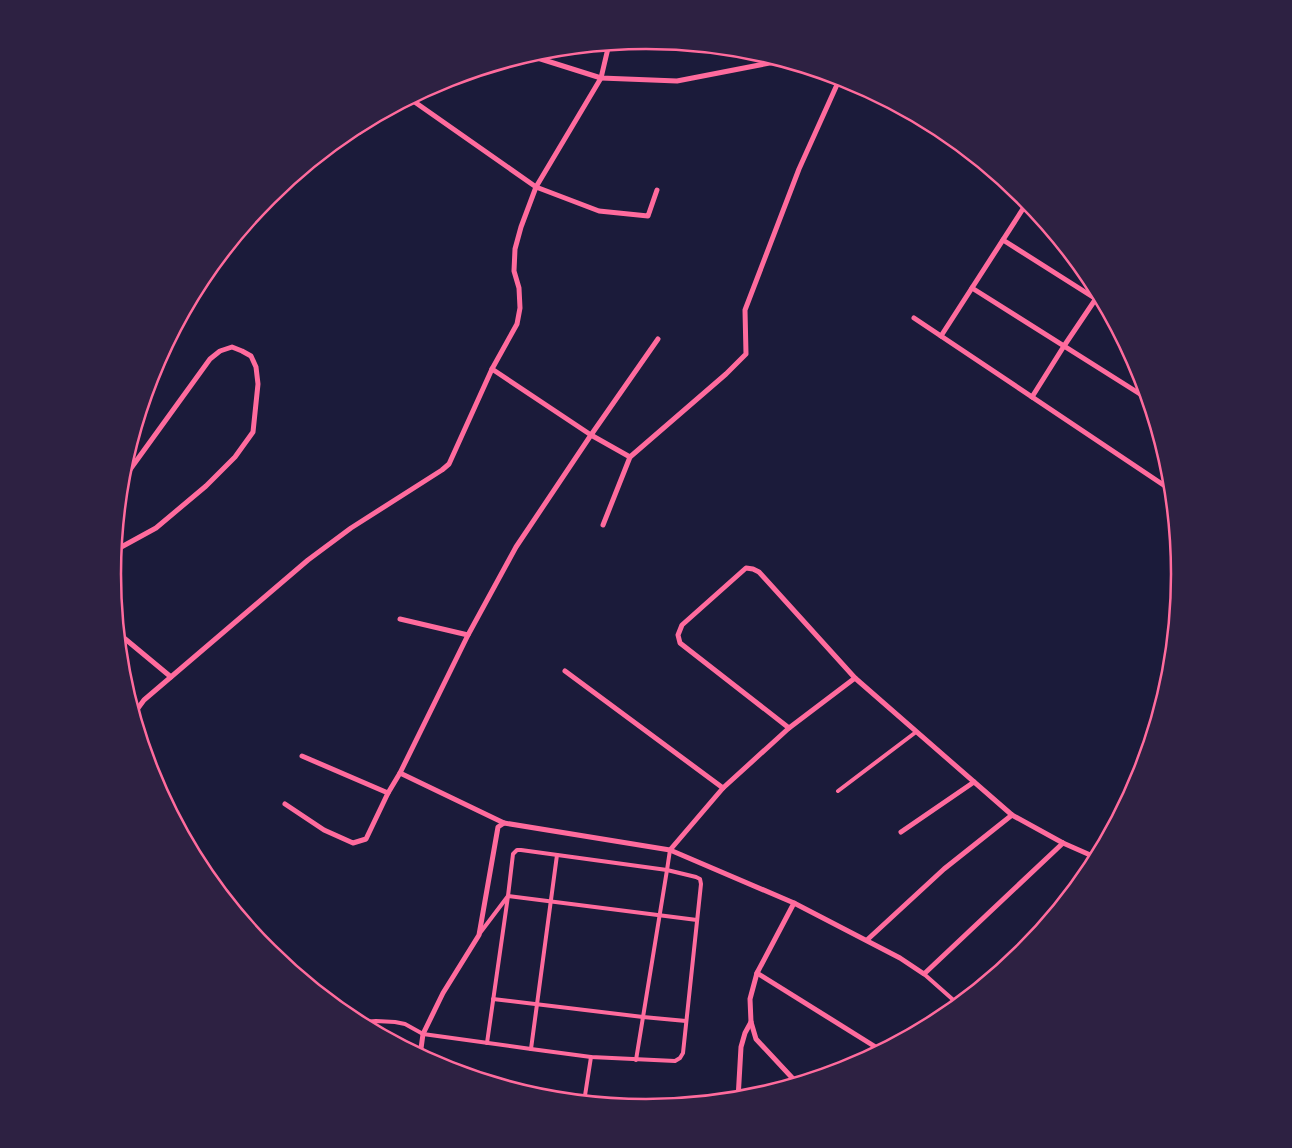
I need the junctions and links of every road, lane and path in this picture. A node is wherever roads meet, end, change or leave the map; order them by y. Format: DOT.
graph roads {
  1 [pos="607,50"];
  2 [pos="542,59"];
  3 [pos="765,63"];
  4 [pos="601,78"];
  5 [pos="837,85"];
  6 [pos="415,102"];
  7 [pos="536,187"];
  8 [pos="657,190"];
  9 [pos="1023,209"];
  10 [pos="1003,240"];
  11 [pos="972,288"];
  12 [pos="1089,292"];
  13 [pos="1095,301"];
  14 [pos="914,318"];
  15 [pos="940,336"];
  16 [pos="658,338"];
  17 [pos="1064,346"];
  18 [pos="492,369"];
  19 [pos="1139,393"];
  20 [pos="1032,397"];
  21 [pos="591,434"];
  22 [pos="630,457"];
  23 [pos="132,466"];
  24 [pos="1163,485"];
  25 [pos="603,525"];
  26 [pos="122,547"];
  27 [pos="400,619"];
  28 [pos="468,635"];
  29 [pos="125,638"];
  30 [pos="565,671"];
  31 [pos="171,677"];
  32 [pos="855,678"];
  33 [pos="139,708"];
  34 [pos="788,728"];
  35 [pos="916,732"];
  36 [pos="302,756"];
  37 [pos="400,773"];
  38 [pos="974,782"];
  39 [pos="722,788"];
  40 [pos="838,791"];
  41 [pos="388,793"];
  42 [pos="285,804"];
  43 [pos="1012,816"];
  44 [pos="504,823"];
  45 [pos="901,832"];
  46 [pos="1063,843"];
  47 [pos="670,850"];
  48 [pos="557,855"];
  49 [pos="1090,855"];
  50 [pos="667,870"];
  51 [pos="508,896"];
  52 [pos="551,901"];
  53 [pos="794,903"];
  54 [pos="660,916"];
  55 [pos="697,920"];
  56 [pos="479,935"];
  57 [pos="867,940"];
  58 [pos="757,973"];
  59 [pos="924,974"];
  60 [pos="493,999"];
  61 [pos="953,1000"];
  62 [pos="537,1004"];
  63 [pos="643,1018"];
  64 [pos="371,1021"];
  65 [pos="686,1021"];
  66 [pos="751,1022"];
  67 [pos="423,1034"];
  68 [pos="487,1042"];
  69 [pos="876,1046"];
  70 [pos="421,1048"];
  71 [pos="531,1050"];
  72 [pos="591,1057"];
  73 [pos="636,1060"];
  74 [pos="792,1078"];
  75 [pos="738,1091"];
  76 [pos="585,1096"];
  1 -- 4 [label="street"];
  2 -- 4 [label="street"];
  3 -- 4 [label="street"];
  4 -- 7 [label="street"];
  5 -- 22 [label="street"];
  6 -- 7 [label="street"];
  7 -- 8 [label="street"];
  7 -- 18 [label="street"];
  9 -- 10 [label="street"];
  10 -- 11 [label="street"];
  10 -- 12 [label="street"];
  11 -- 15 [label="street"];
  11 -- 17 [label="street"];
  13 -- 17 [label="street"];
  14 -- 15 [label="street"];
  15 -- 20 [label="street"];
  16 -- 21 [label="street"];
  17 -- 19 [label="street"];
  17 -- 20 [label="street"];
  18 -- 21 [label="street"];
  18 -- 31 [label="street"];
  20 -- 24 [label="street"];
  21 -- 22 [label="street"];
  21 -- 28 [label="street"];
  22 -- 25 [label="street"];
  23 -- 26 [label="street"];
  27 -- 28 [label="street"];
  28 -- 37 [label="street"];
  29 -- 31 [label="street"];
  30 -- 39 [label="street"];
  31 -- 33 [label="street"];
  32 -- 34 [label="street"];
  32 -- 34 [label="street"];
  32 -- 35 [label="street"];
  34 -- 39 [label="street"];
  35 -- 38 [label="street"];
  35 -- 40 [label="lane"];
  36 -- 41 [label="street"];
  37 -- 41 [label="street"];
  37 -- 44 [label="street"];
  38 -- 43 [label="street"];
  38 -- 45 [label="street"];
  39 -- 47 [label="street"];
  41 -- 42 [label="street"];
  43 -- 46 [label="street"];
  43 -- 57 [label="street"];
  44 -- 47 [label="street"];
  44 -- 56 [label="street"];
  46 -- 49 [label="street"];
  46 -- 59 [label="street"];
  47 -- 50 [label="lane"];
  47 -- 53 [label="street"];
  48 -- 50 [label="lane"];
  48 -- 51 [label="lane"];
  48 -- 52 [label="lane"];
  50 -- 54 [label="lane"];
  50 -- 55 [label="lane"];
  51 -- 52 [label="lane"];
  51 -- 56 [label="lane"];
  51 -- 60 [label="lane"];
  52 -- 54 [label="lane"];
  52 -- 62 [label="lane"];
  53 -- 57 [label="street"];
  53 -- 58 [label="street"];
  54 -- 55 [label="lane"];
  54 -- 63 [label="lane"];
  55 -- 65 [label="lane"];
  56 -- 67 [label="street"];
  57 -- 59 [label="street"];
  58 -- 66 [label="street"];
  58 -- 69 [label="street"];
  59 -- 61 [label="lane"];
  60 -- 62 [label="lane"];
  60 -- 68 [label="lane"];
  62 -- 63 [label="lane"];
  62 -- 71 [label="lane"];
  63 -- 65 [label="lane"];
  63 -- 73 [label="lane"];
  64 -- 67 [label="lane"];
  65 -- 73 [label="lane"];
  66 -- 74 [label="street"];
  66 -- 75 [label="street"];
  67 -- 68 [label="lane"];
  67 -- 70 [label="street"];
  68 -- 71 [label="lane"];
  71 -- 72 [label="lane"];
  72 -- 73 [label="lane"];
  72 -- 76 [label="lane"];
}
